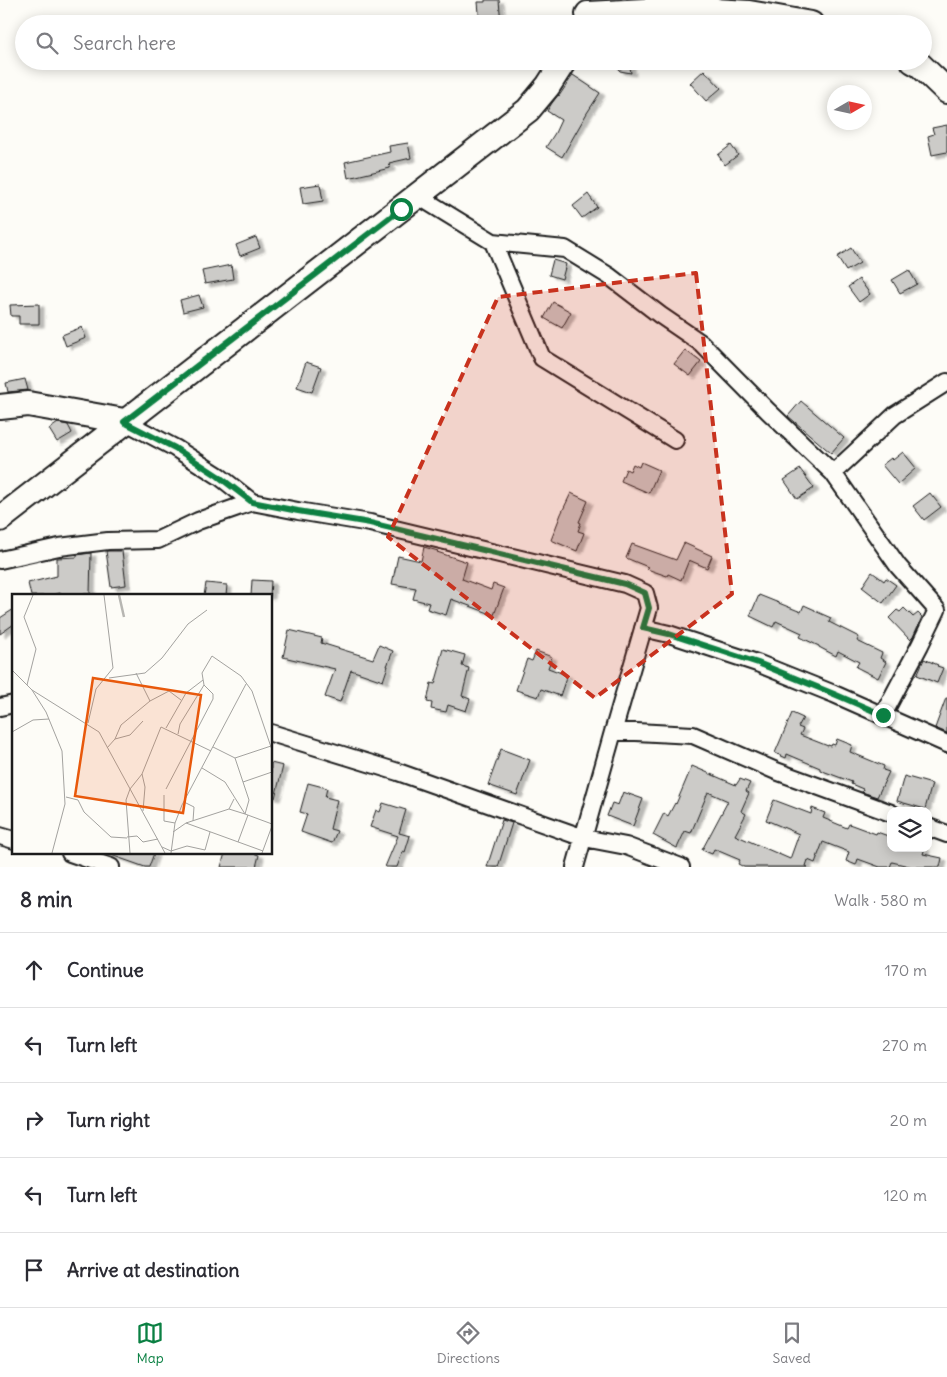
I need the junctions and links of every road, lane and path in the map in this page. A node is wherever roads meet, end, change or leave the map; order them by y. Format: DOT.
graph roads {
  1 [pos="588,12"];
  2 [pos="760,15"];
  3 [pos="558,70"];
  4 [pos="925,70"];
  5 [pos="947,91"];
  6 [pos="418,196"];
  7 [pos="493,242"];
  8 [pos="947,382"];
  9 [pos="0,407"];
  10 [pos="124,422"];
  11 [pos="675,440"];
  12 [pos="833,473"];
  13 [pos="252,502"];
  14 [pos="0,518"];
  15 [pos="0,560"];
  16 [pos="643,628"];
  17 [pos="883,715"];
  18 [pos="612,732"];
  19 [pos="272,733"];
  20 [pos="947,744"];
  21 [pos="887,812"];
  22 [pos="932,828"];
  23 [pos="947,834"];
  24 [pos="584,838"];
  25 [pos="72,854"];
  26 [pos="88,863"];
  27 [pos="111,867"];
  28 [pos="575,867"];
  29 [pos="681,867"];
  1 -- 2 [label="main road"];
  3 -- 6 [label="main road"];
  4 -- 5 [label="main road"];
  6 -- 7 [label="street"];
  6 -- 10 [label="main road"];
  7 -- 11 [label="street"];
  7 -- 12 [label="street"];
  8 -- 12 [label="street"];
  9 -- 10 [label="main road"];
  10 -- 13 [label="street"];
  10 -- 14 [label="main road"];
  12 -- 17 [label="street"];
  13 -- 15 [label="street"];
  13 -- 16 [label="street"];
  16 -- 17 [label="street"];
  16 -- 18 [label="street"];
  17 -- 20 [label="street"];
  18 -- 21 [label="street"];
  18 -- 24 [label="street"];
  19 -- 24 [label="street"];
  22 -- 23 [label="street"];
  24 -- 28 [label="street"];
  24 -- 29 [label="street"];
  25 -- 26 [label="street"];
  26 -- 27 [label="street"];
}
